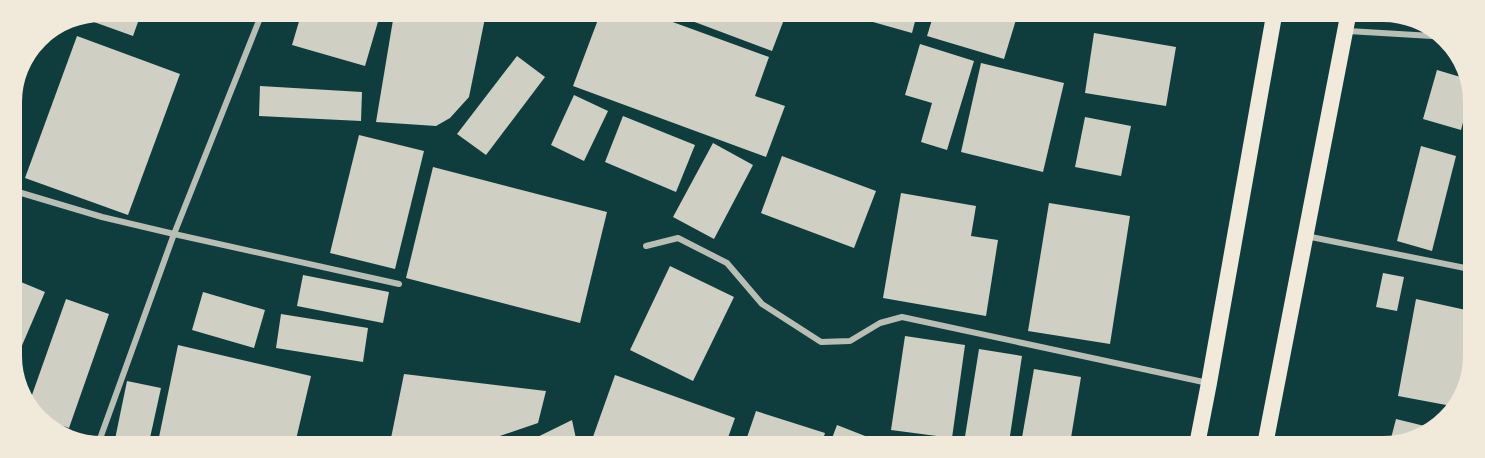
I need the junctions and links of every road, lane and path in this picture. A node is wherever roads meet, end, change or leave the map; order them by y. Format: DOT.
graph roads {
  1 [pos="260,18"];
  2 [pos="1274,18"];
  3 [pos="1348,18"];
  4 [pos="1345,31"];
  5 [pos="1434,36"];
  6 [pos="18,192"];
  7 [pos="174,234"];
  8 [pos="1305,236"];
  9 [pos="646,246"];
  10 [pos="1467,268"];
  11 [pos="399,284"];
  12 [pos="1209,383"];
  13 [pos="100,440"];
  14 [pos="1198,440"];
  15 [pos="1266,440"];
  1 -- 7 [label="street"];
  2 -- 12 [label="highway"];
  3 -- 4 [label="highway"];
  4 -- 5 [label="street"];
  4 -- 8 [label="highway"];
  6 -- 7 [label="street"];
  7 -- 11 [label="street"];
  7 -- 13 [label="street"];
  8 -- 10 [label="street"];
  8 -- 15 [label="highway"];
  9 -- 12 [label="street"];
  12 -- 14 [label="highway"];
}
